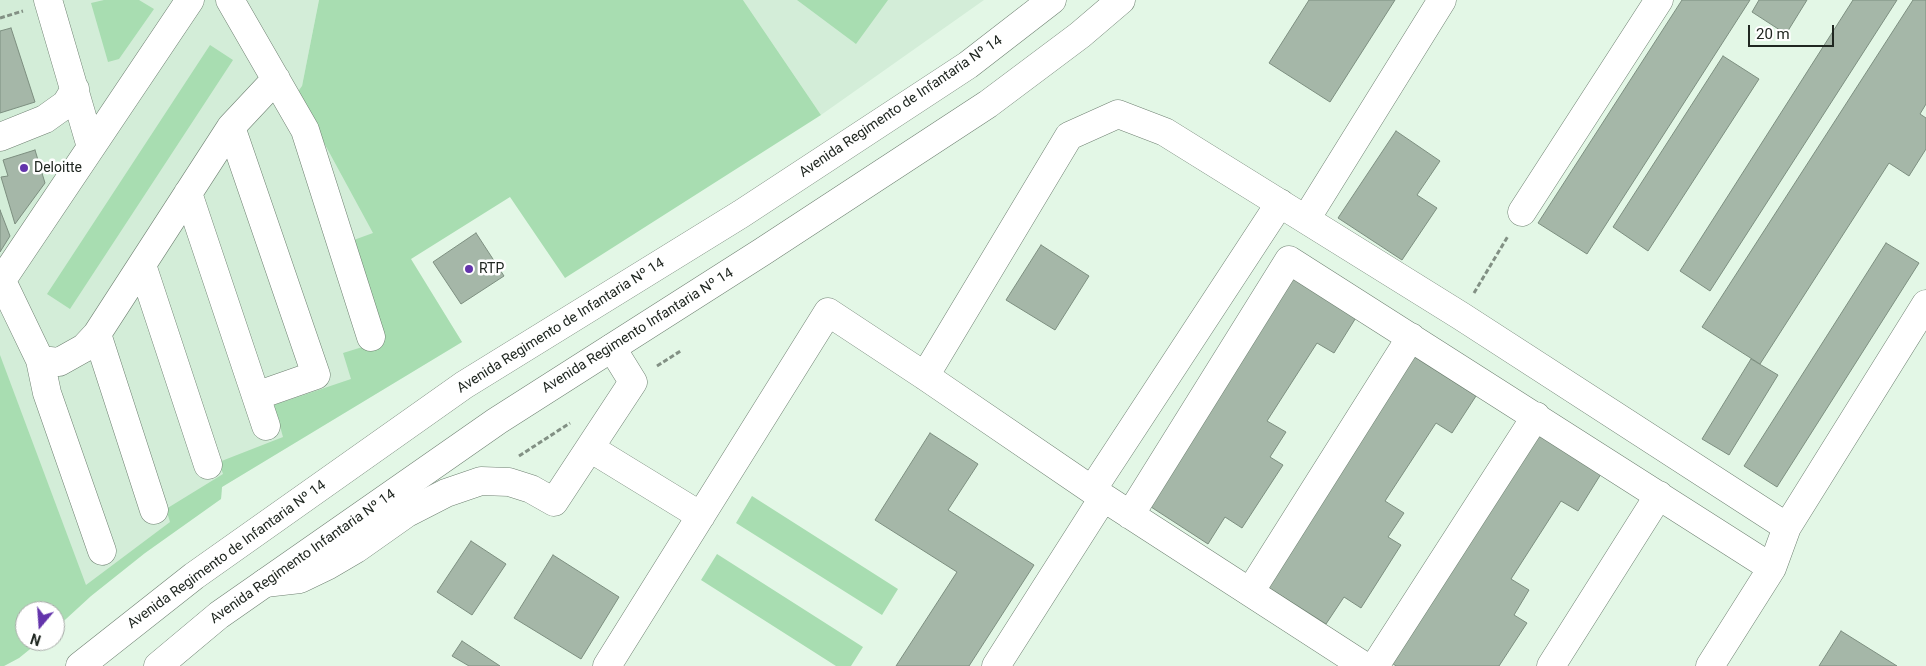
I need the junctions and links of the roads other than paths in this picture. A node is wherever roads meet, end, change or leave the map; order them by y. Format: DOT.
graph roads {
  1 [pos="48,0"];
  2 [pos="190,0"];
  3 [pos="230,0"];
  4 [pos="1052,0"];
  5 [pos="1121,0"];
  6 [pos="1442,0"];
  7 [pos="1659,0"];
  8 [pos="276,79"];
  9 [pos="134,82"];
  10 [pos="75,89"];
  11 [pos="231,127"];
  12 [pos="0,137"];
  13 [pos="91,146"];
  14 [pos="188,193"];
  15 [pos="1280,203"];
  16 [pos="1522,212"];
  17 [pos="1306,220"];
  18 [pos="142,265"];
  19 [pos="1,282"];
  20 [pos="1926,304"];
  21 [pos="97,334"];
  22 [pos="371,337"];
  23 [pos="1411,337"];
  24 [pos="612,348"];
  25 [pos="40,360"];
  26 [pos="925,376"];
  27 [pos="256,396"];
  28 [pos="1536,416"];
  29 [pos="266,426"];
  30 [pos="590,448"];
  31 [pos="208,466"];
  32 [pos="1097,494"];
  33 [pos="1659,495"];
  34 [pos="154,510"];
  35 [pos="1130,515"];
  36 [pos="701,516"];
  37 [pos="1787,527"];
  38 [pos="102,551"];
  39 [pos="1772,568"];
  40 [pos="265,583"];
  41 [pos="1250,592"];
  42 [pos="80,666"];
  43 [pos="158,666"];
  44 [pos="607,666"];
  45 [pos="996,666"];
  46 [pos="1364,666"];
  47 [pos="1375,666"];
  48 [pos="1551,666"];
  49 [pos="1710,666"];
  1 -- 10 [label="main road"];
  2 -- 9 [label="main road"];
  3 -- 8 [label="main road"];
  4 -- 42 [label="main road, Avenida Regimento de Infantaria Nº 14"];
  5 -- 24 [label="main road, Avenida Regimento Infantaria Nº 14"];
  6 -- 17 [label="main road"];
  7 -- 16 [label="main road"];
  8 -- 11 [label="main road"];
  8 -- 22 [label="main road"];
  9 -- 10 [label="main road"];
  9 -- 13 [label="main road"];
  10 -- 12 [label="main road"];
  10 -- 13 [label="main road"];
  11 -- 14 [label="main road"];
  11 -- 27 [label="main road"];
  13 -- 19 [label="main road"];
  14 -- 18 [label="main road"];
  14 -- 27 [label="main road"];
  15 -- 17 [label="main road"];
  15 -- 26 [label="main road"];
  15 -- 32 [label="main road"];
  17 -- 37 [label="main road"];
  18 -- 21 [label="main road"];
  18 -- 31 [label="main road"];
  19 -- 25 [label="main road"];
  20 -- 37 [label="main road"];
  21 -- 25 [label="main road"];
  21 -- 34 [label="main road"];
  23 -- 28 [label="main road"];
  23 -- 35 [label="main road"];
  23 -- 41 [label="main road"];
  24 -- 30 [label="main road"];
  24 -- 40 [label="main road, Avenida Regimento Infantaria Nº 14"];
  25 -- 38 [label="main road"];
  26 -- 32 [label="main road"];
  26 -- 36 [label="main road"];
  27 -- 29 [label="main road"];
  28 -- 33 [label="main road"];
  28 -- 47 [label="main road"];
  30 -- 36 [label="main road"];
  30 -- 40 [label="main road"];
  32 -- 35 [label="main road"];
  32 -- 45 [label="main road"];
  33 -- 39 [label="main road"];
  33 -- 48 [label="main road"];
  35 -- 41 [label="main road"];
  36 -- 44 [label="main road"];
  37 -- 39 [label="main road"];
  39 -- 49 [label="main road"];
  40 -- 43 [label="main road, Avenida Regimento Infantaria Nº 14"];
  41 -- 46 [label="main road"];
}
